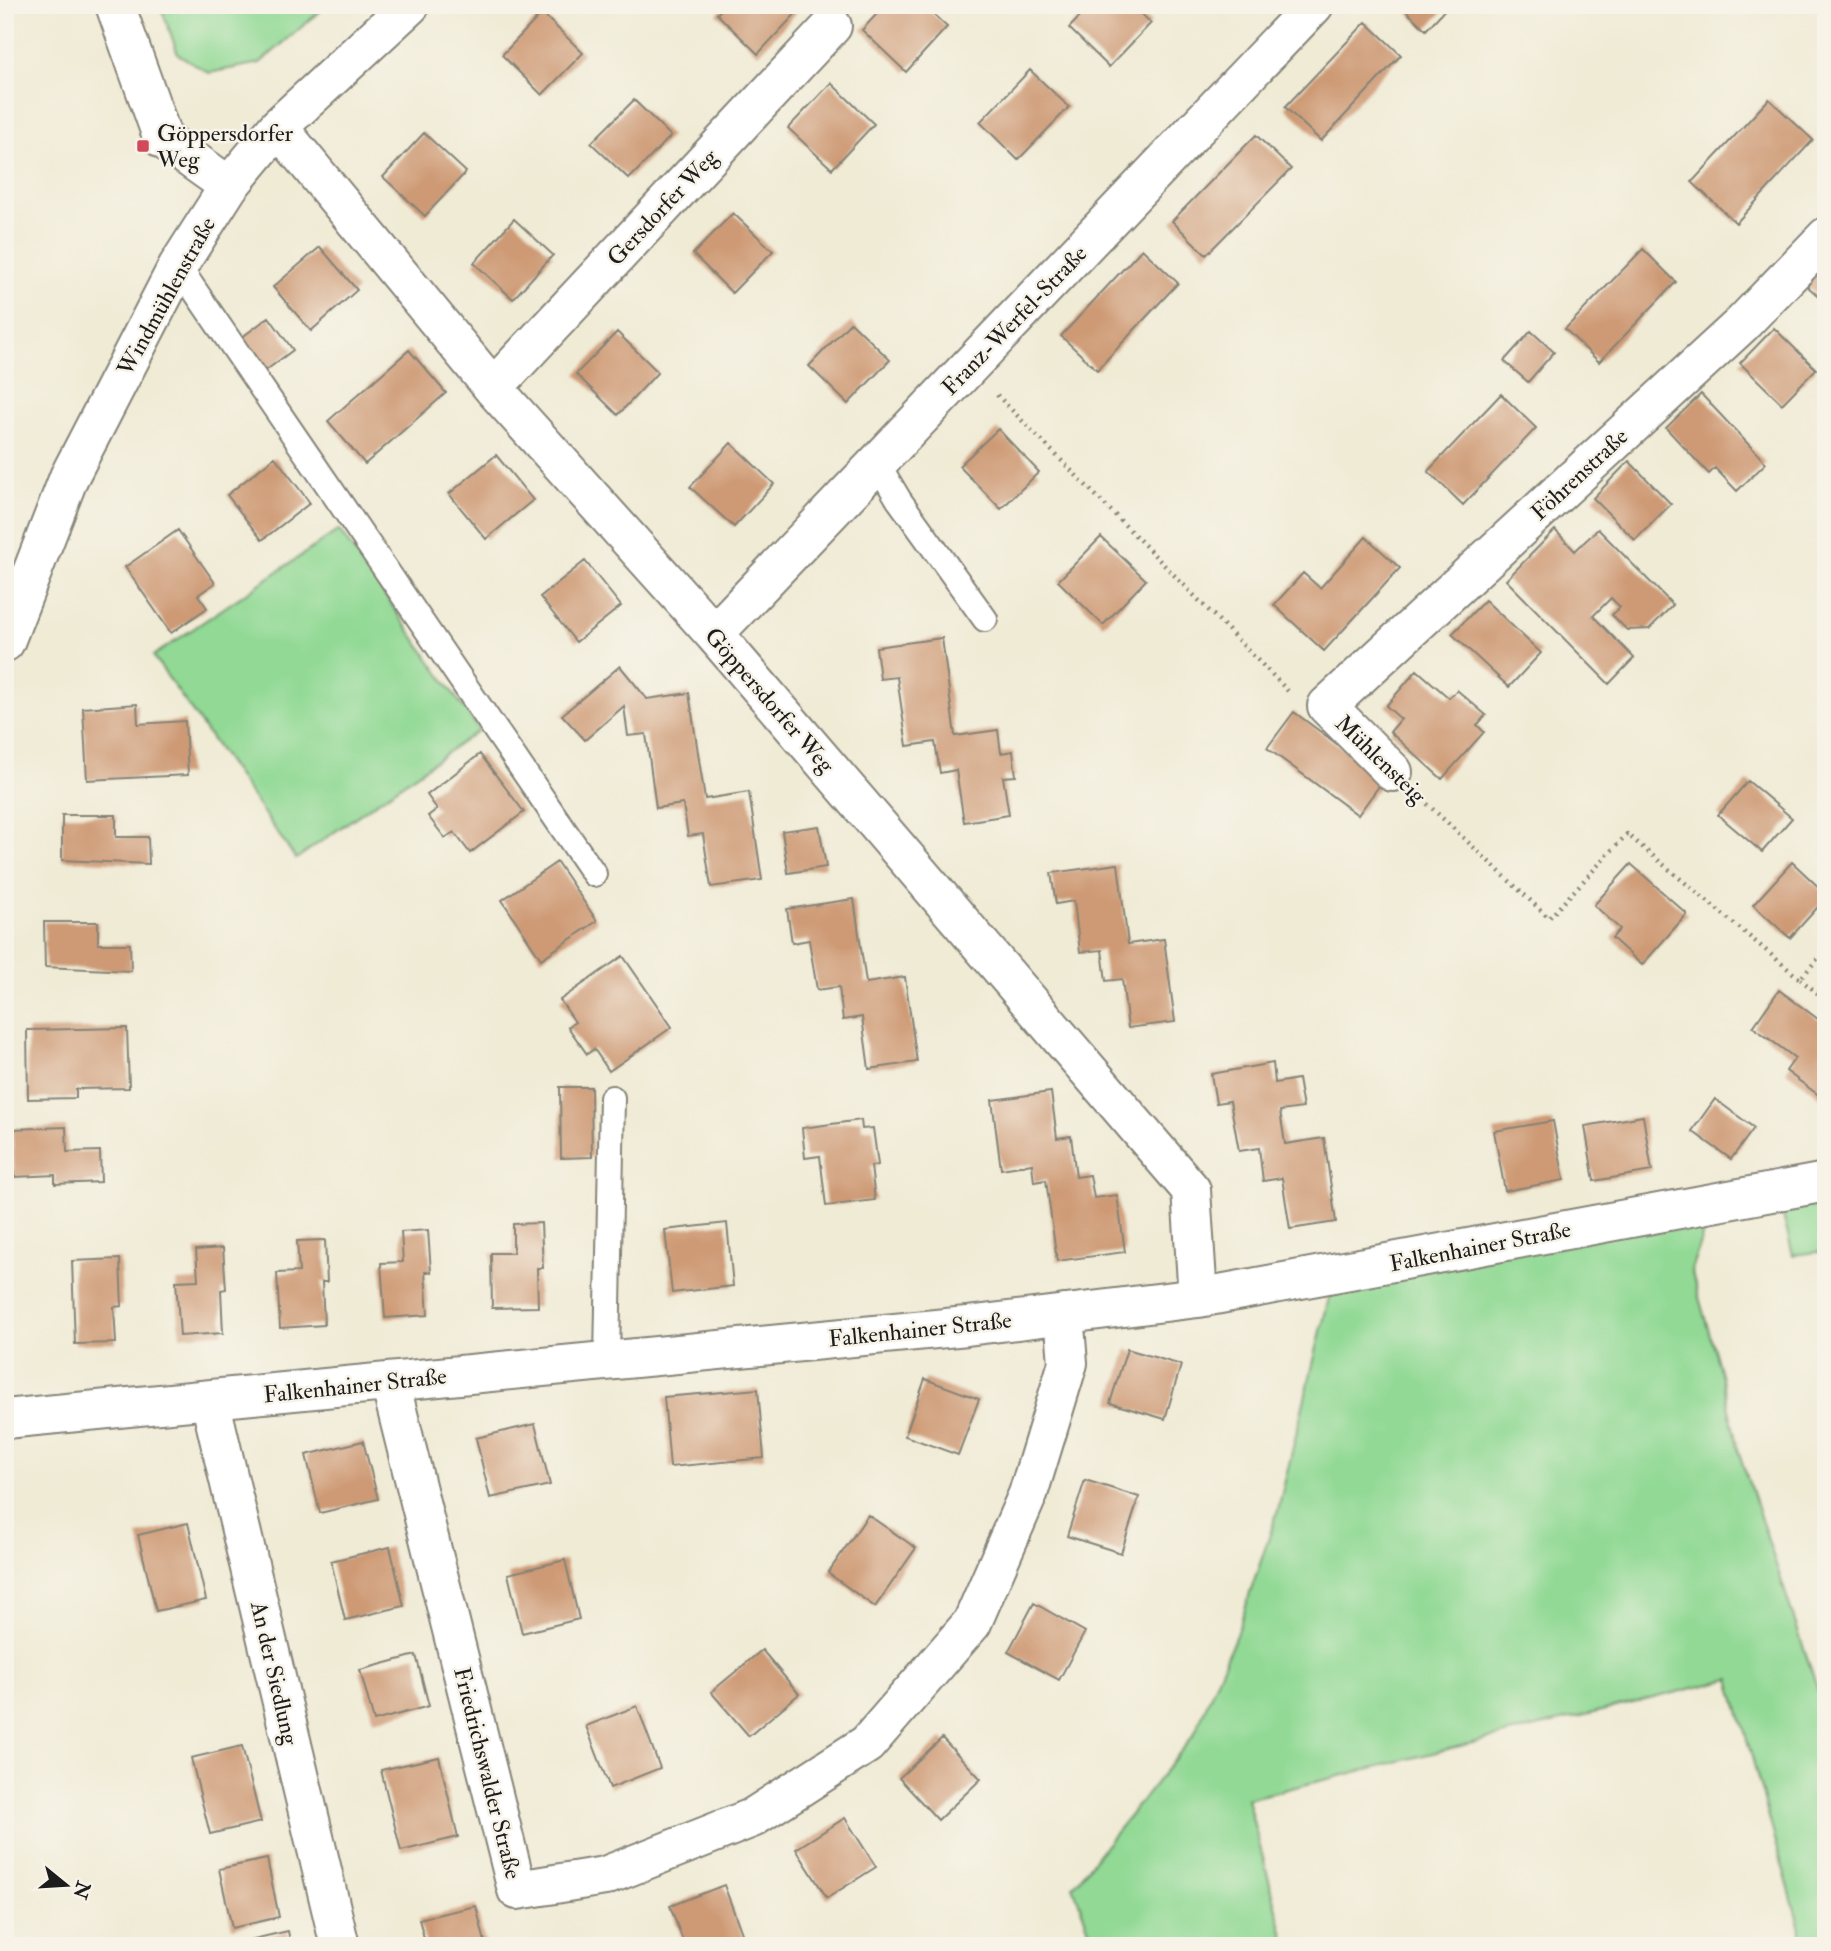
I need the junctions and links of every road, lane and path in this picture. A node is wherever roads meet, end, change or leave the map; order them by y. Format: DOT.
graph roads {
  1 [pos="115,5"];
  2 [pos="410,5"];
  3 [pos="1314,5"];
  4 [pos="832,26"];
  5 [pos="278,127"];
  6 [pos="229,186"];
  7 [pos="1826,237"];
  8 [pos="178,266"];
  9 [pos="970,367"];
  10 [pos="493,388"];
  11 [pos="877,463"];
  12 [pos="985,619"];
  13 [pos="714,634"];
  14 [pos="5,642"];
  15 [pos="1327,706"];
  16 [pos="1393,772"];
  17 [pos="594,874"];
  18 [pos="1826,949"];
  19 [pos="1800,979"];
  20 [pos="1826,1000"];
  21 [pos="612,1098"];
  22 [pos="1826,1181"];
  23 [pos="1198,1298"];
  24 [pos="1064,1314"];
  25 [pos="607,1359"];
  26 [pos="390,1382"];
  27 [pos="210,1400"];
  28 [pos="5,1419"];
  29 [pos="340,1946"];
  1 -- 6 [label="street"];
  2 -- 5 [label="street, Windmühlenstraße"];
  3 -- 9 [label="street, Franz-Werfel-Straße"];
  4 -- 10 [label="street, Gersdorfer Weg"];
  5 -- 6 [label="street, Windmühlenstraße"];
  5 -- 10 [label="street, Göppersdorfer Weg"];
  6 -- 8 [label="street, Windmühlenstraße"];
  7 -- 15 [label="street, Föhrenstraße"];
  8 -- 14 [label="street, Windmühlenstraße"];
  8 -- 17 [label="lane"];
  9 -- 11 [label="street, Franz-Werfel-Straße"];
  9 -- 15 [label="path, Mühlensteig"];
  10 -- 13 [label="street, Göppersdorfer Weg"];
  11 -- 12 [label="lane"];
  11 -- 13 [label="street, Franz-Werfel-Straße"];
  13 -- 23 [label="street, Göppersdorfer Weg"];
  15 -- 16 [label="street, Mühlensteig"];
  16 -- 19 [label="path, Mühlensteig"];
  18 -- 19 [label="path"];
  19 -- 20 [label="path, Mühlensteig"];
  21 -- 25 [label="lane"];
  22 -- 23 [label="street, Falkenhainer Straße"];
  23 -- 24 [label="street, Falkenhainer Straße"];
  24 -- 25 [label="street, Falkenhainer Straße"];
  24 -- 26 [label="street, Friedrichswalder Straße"];
  25 -- 26 [label="street, Falkenhainer Straße"];
  26 -- 27 [label="street, Falkenhainer Straße"];
  27 -- 28 [label="street, Falkenhainer Straße"];
  27 -- 29 [label="street, An der Siedlung"];
}
